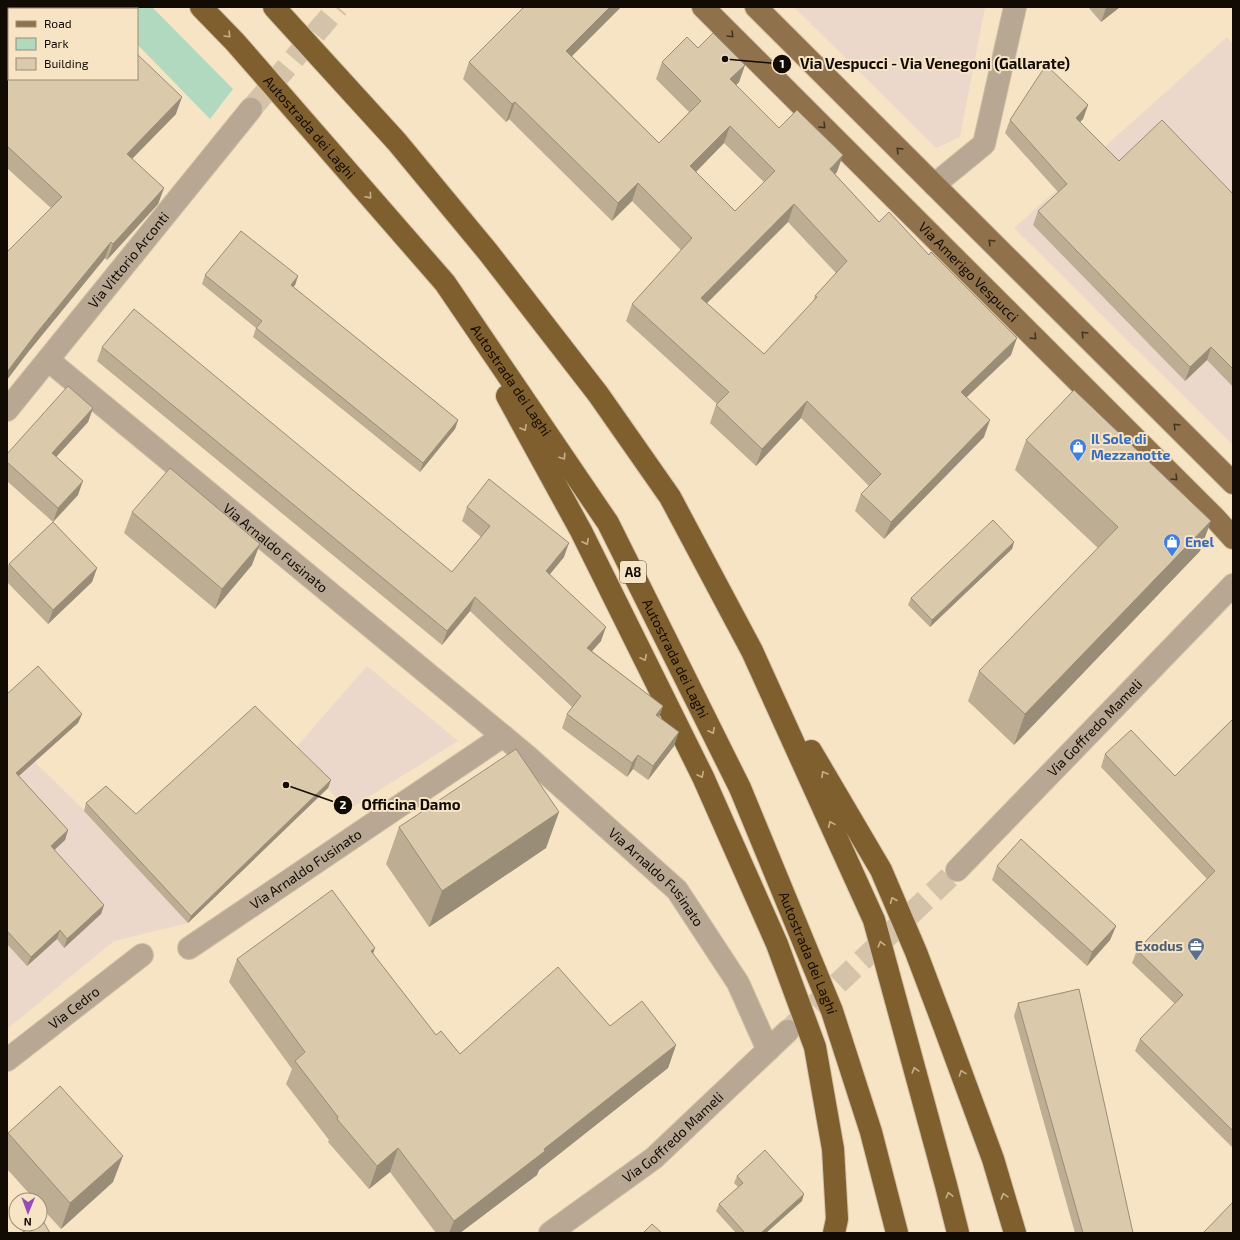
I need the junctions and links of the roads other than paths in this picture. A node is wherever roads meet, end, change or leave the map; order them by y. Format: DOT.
graph roads {
  1 [pos="201,7"];
  2 [pos="274,7"];
  3 [pos="703,7"];
  4 [pos="756,7"];
  5 [pos="1015,7"];
  6 [pos="250,109"];
  7 [pos="934,185"];
  8 [pos="445,283"];
  9 [pos="48,360"];
  10 [pos="7,410"];
  11 [pos="1233,483"];
  12 [pos="1233,538"];
  13 [pos="1233,585"];
  14 [pos="752,651"];
  15 [pos="502,736"];
  16 [pos="957,870"];
  17 [pos="189,948"];
  18 [pos="142,955"];
  19 [pos="788,1031"];
  20 [pos="768,1050"];
  21 [pos="7,1060"];
  22 [pos="550,1233"];
  23 [pos="834,1233"];
  24 [pos="897,1233"];
  25 [pos="958,1233"];
  26 [pos="1015,1233"];
  1 -- 8 [label="highway, Autostrada dei Laghi / A8, one-way"];
  2 -- 14 [label="highway"];
  3 -- 12 [label="main road, Via Amerigo Vespucci, one-way"];
  7 -- 4 [label="main road, one-way"];
  5 -- 7 [label="street"];
  6 -- 9 [label="street, Via Vittorio Arconti"];
  11 -- 7 [label="main road, one-way"];
  8 -- 23 [label="highway, one-way"];
  8 -- 24 [label="highway, Autostrada dei Laghi / A8, one-way"];
  9 -- 10 [label="street, Via Vittorio Arconti"];
  9 -- 15 [label="street, Via Arnaldo Fusinato"];
  13 -- 16 [label="street, Via Goffredo Mameli"];
  25 -- 14 [label="highway, one-way"];
  26 -- 14 [label="highway, one-way"];
  15 -- 17 [label="street, Via Arnaldo Fusinato"];
  15 -- 20 [label="street, Via Arnaldo Fusinato"];
  18 -- 21 [label="street, Via Cedro"];
  19 -- 20 [label="street, Via Goffredo Mameli"];
  20 -- 22 [label="street, Via Goffredo Mameli"];
}
